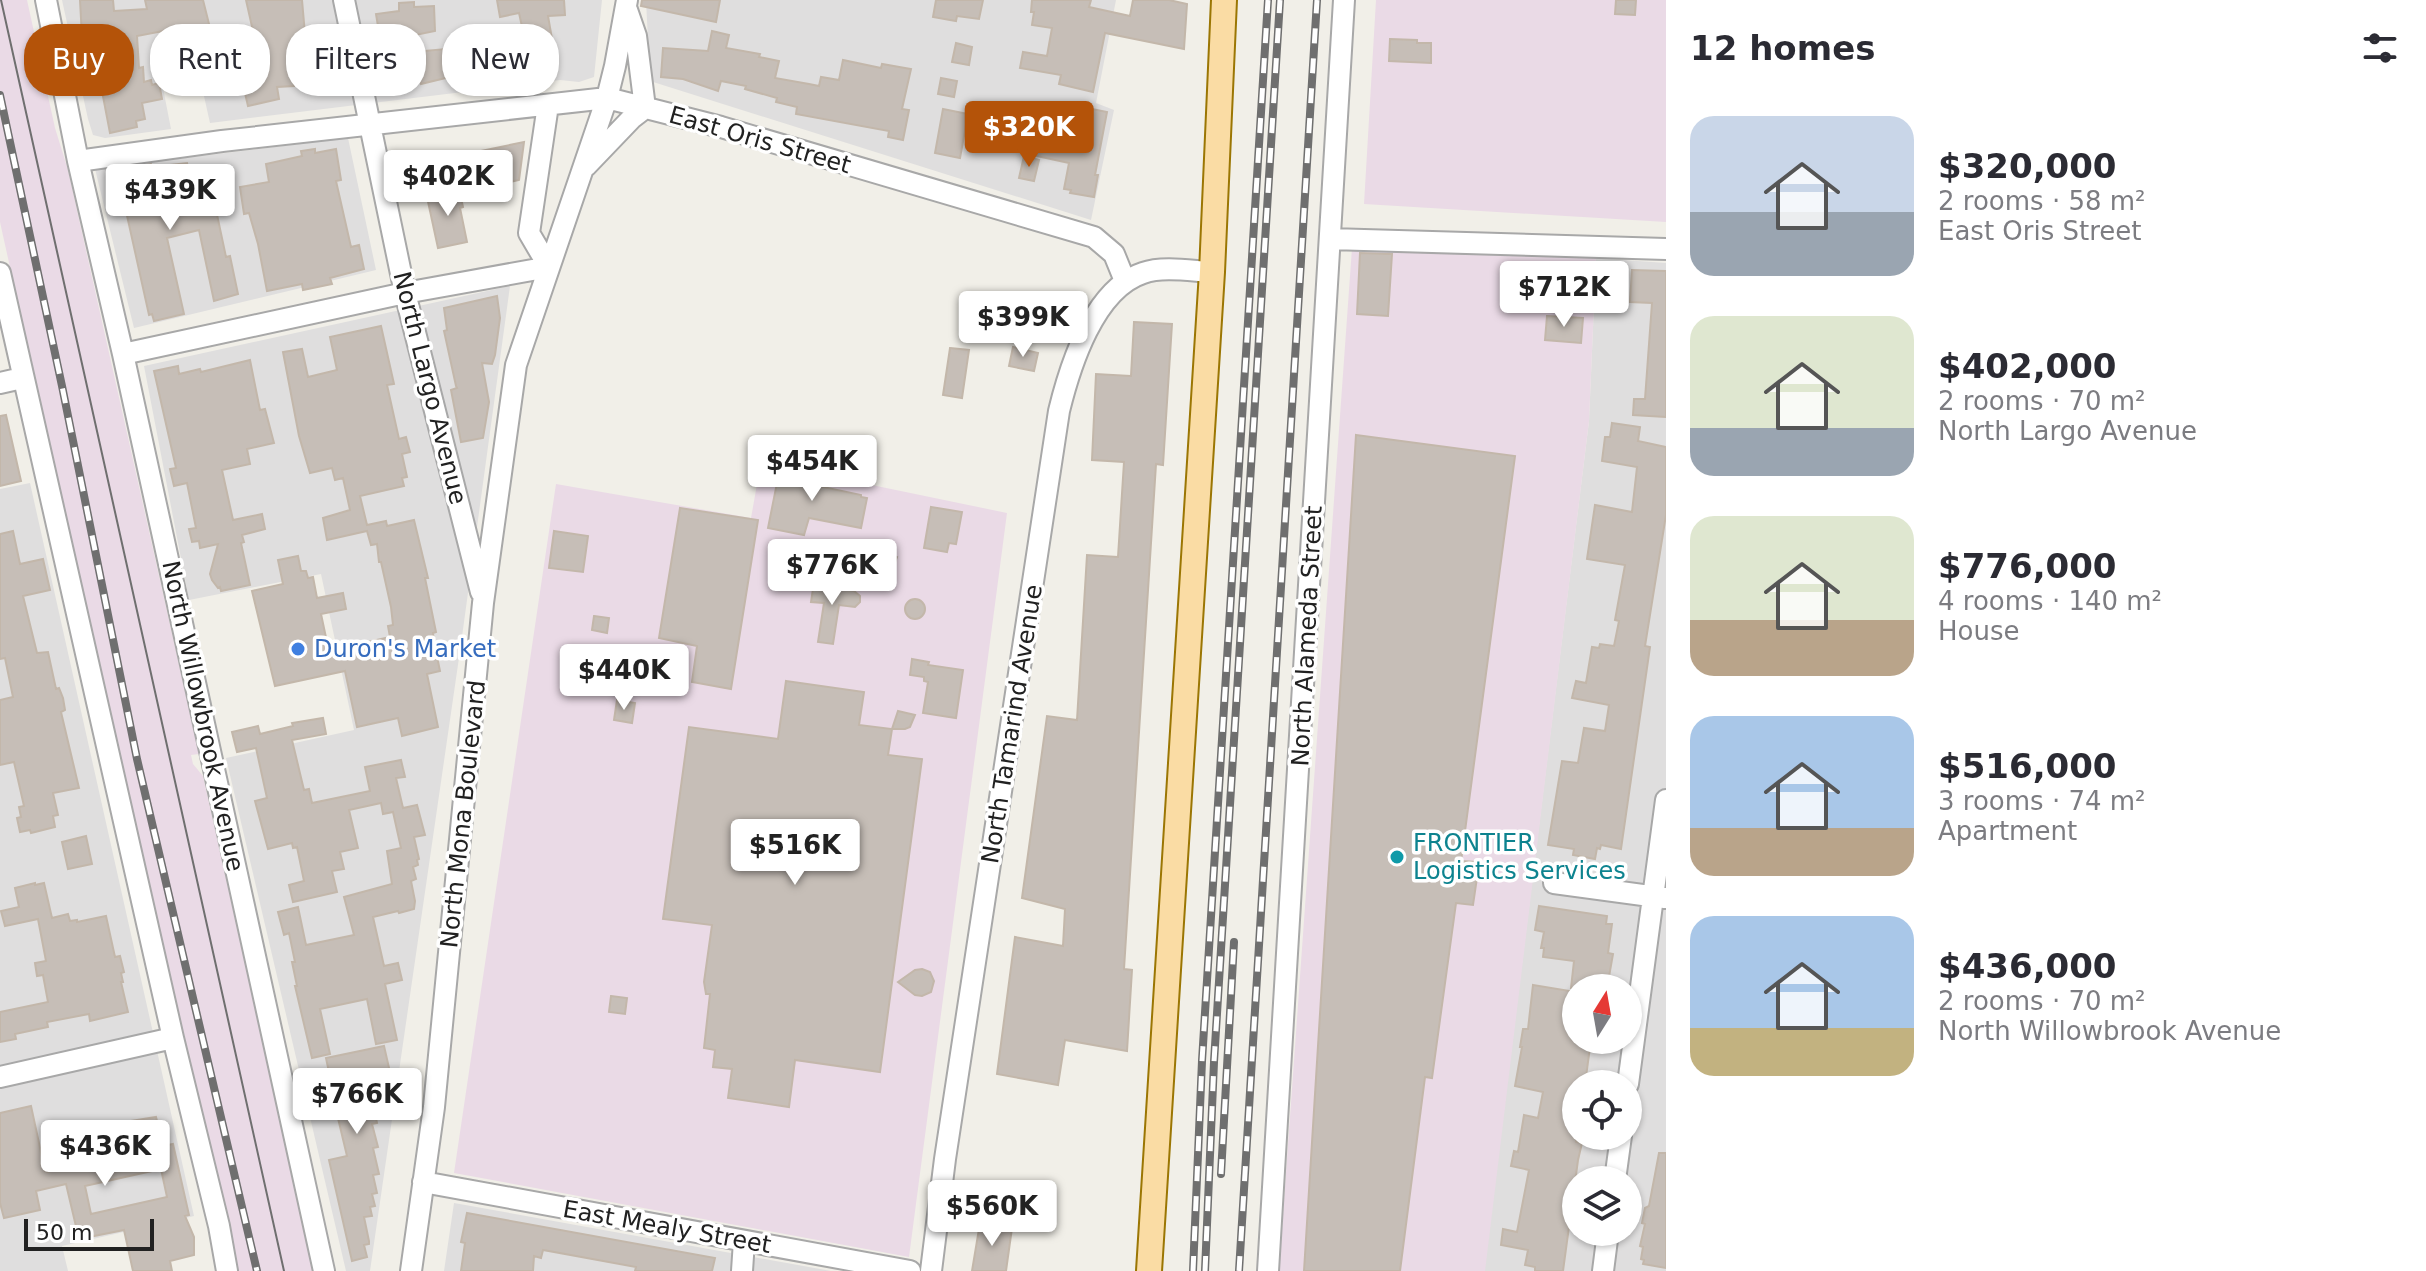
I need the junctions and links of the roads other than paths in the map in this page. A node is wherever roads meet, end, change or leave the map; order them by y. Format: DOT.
graph roads {
  1 [pos="46,0"];
  2 [pos="344,0"];
  3 [pos="1224,0"];
  4 [pos="1344,0"];
  5 [pos="626,3"];
  6 [pos="607,98"];
  7 [pos="548,105"];
  8 [pos="645,108"];
  9 [pos="370,124"];
  10 [pos="78,161"];
  11 [pos="583,168"];
  12 [pos="1330,239"];
  13 [pos="1666,249"];
  14 [pos="549,267"];
  15 [pos="1212,272"];
  16 [pos="0,273"];
  17 [pos="1125,281"];
  18 [pos="405,293"];
  19 [pos="123,354"];
  20 [pos="22,378"];
  21 [pos="0,383"];
  22 [pos="483,603"];
  23 [pos="1666,800"];
  24 [pos="1554,883"];
  25 [pos="1660,897"];
  26 [pos="173,1038"];
  27 [pos="1630,1070"];
  28 [pos="0,1077"];
  29 [pos="423,1182"];
  30 [pos="744,1241"];
  31 [pos="1606,1246"];
  32 [pos="227,1271"];
  33 [pos="324,1271"];
  34 [pos="411,1271"];
  35 [pos="742,1271"];
  36 [pos="910,1271"];
  37 [pos="931,1271"];
  38 [pos="1149,1271"];
  39 [pos="1268,1271"];
  40 [pos="1603,1271"];
  1 -- 10 [label="street, North Willowbrook Avenue"];
  2 -- 9 [label="street, North Largo Avenue"];
  3 -- 15 [label="main road"];
  4 -- 12 [label="street, North Alameda Street"];
  5 -- 6 [label="street, North Mona Boulevard"];
  5 -- 8 [label="street"];
  6 -- 7 [label="street, East Oris Street"];
  6 -- 8 [label="street, East Oris Street"];
  6 -- 11 [label="street, North Mona Boulevard"];
  7 -- 9 [label="street, East Oris Street"];
  7 -- 14 [label="street"];
  8 -- 11 [label="street"];
  8 -- 17 [label="street, East Oris Street"];
  9 -- 10 [label="street, East Oris Street"];
  9 -- 18 [label="street, North Largo Avenue"];
  10 -- 19 [label="street, North Willowbrook Avenue"];
  11 -- 14 [label="street, North Mona Boulevard"];
  12 -- 13 [label="street"];
  12 -- 39 [label="street, North Alameda Street"];
  14 -- 18 [label="street"];
  14 -- 22 [label="street, North Mona Boulevard"];
  15 -- 17 [label="street"];
  15 -- 38 [label="main road"];
  16 -- 20 [label="street"];
  17 -- 37 [label="street, North Tamarind Avenue"];
  18 -- 19 [label="street"];
  18 -- 22 [label="street, North Largo Avenue"];
  19 -- 33 [label="street, North Willowbrook Avenue"];
  20 -- 21 [label="street"];
  20 -- 26 [label="street"];
  22 -- 29 [label="street, North Mona Boulevard"];
  23 -- 25 [label="street"];
  24 -- 25 [label="street"];
  25 -- 27 [label="street"];
  26 -- 28 [label="street"];
  26 -- 32 [label="street"];
  29 -- 30 [label="street, East Mealy Street"];
  29 -- 34 [label="street, North Mona Boulevard"];
  30 -- 35 [label="street"];
  30 -- 36 [label="street, East Mealy Street"];
  31 -- 40 [label="street"];
}
